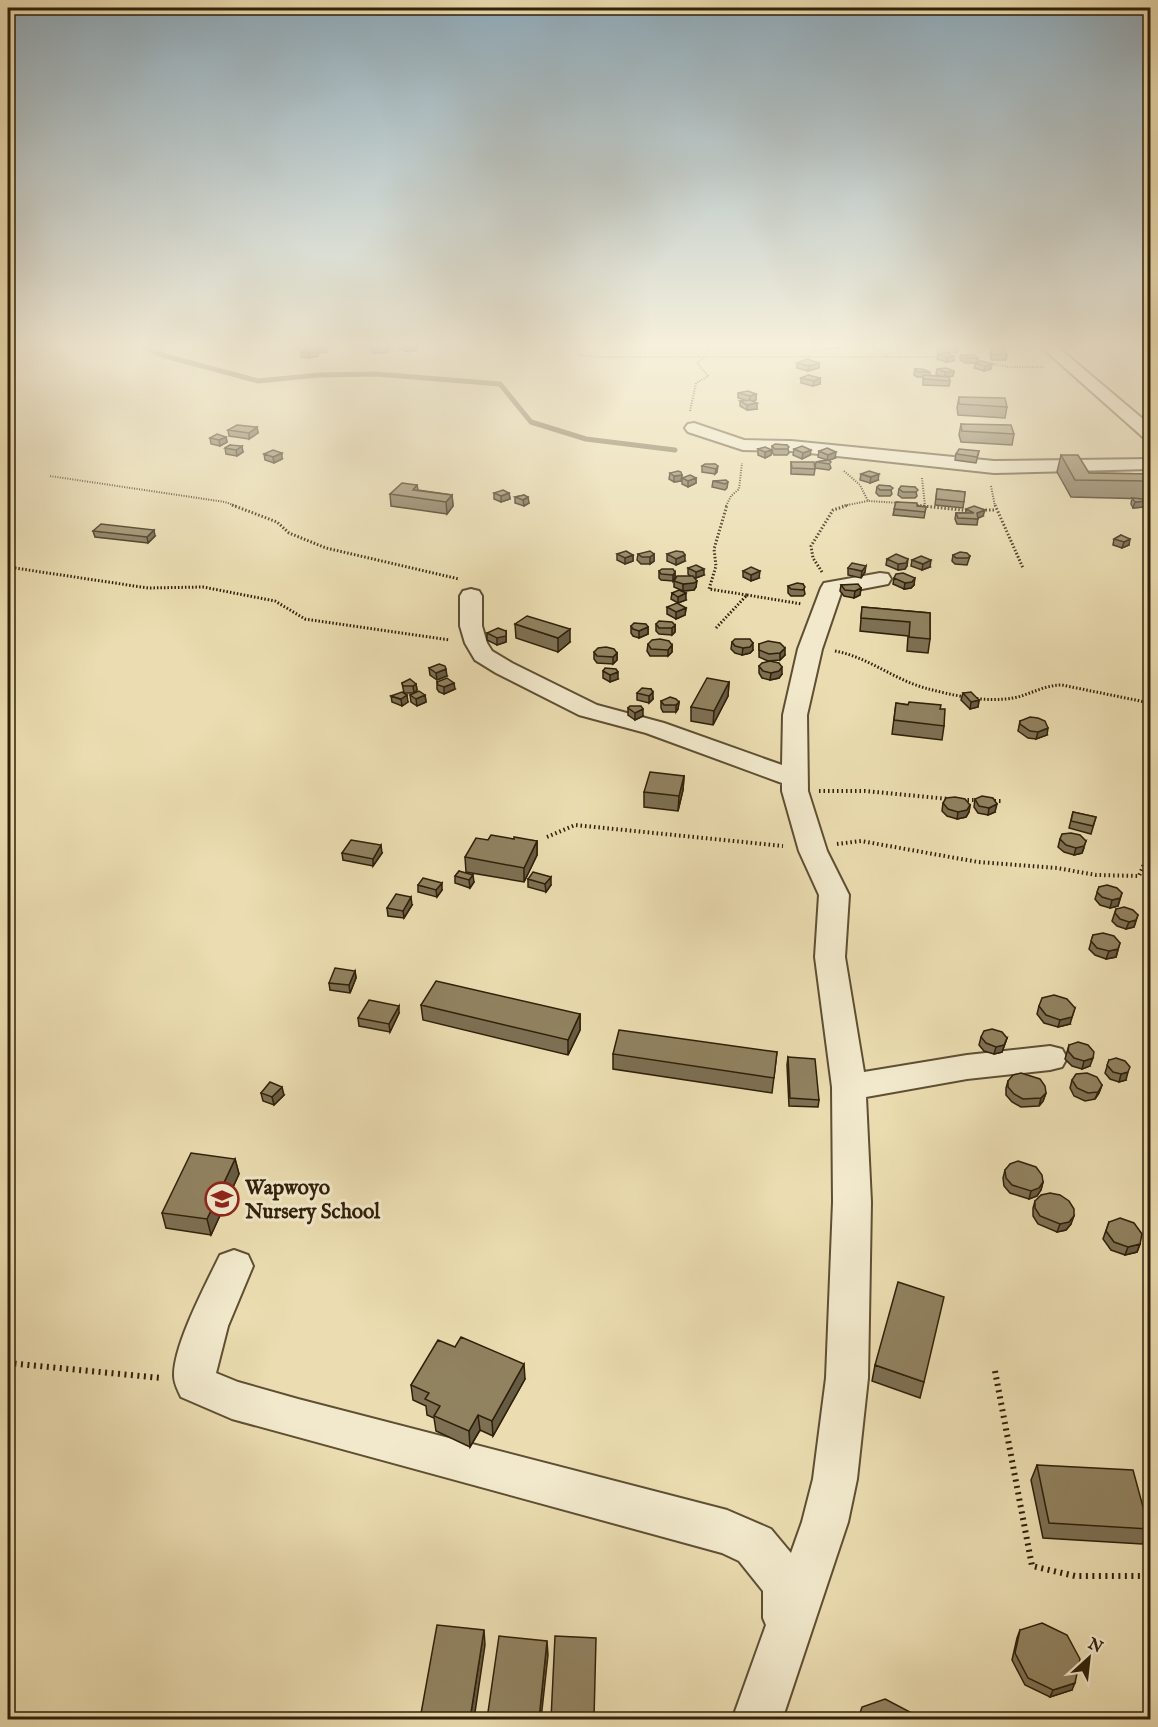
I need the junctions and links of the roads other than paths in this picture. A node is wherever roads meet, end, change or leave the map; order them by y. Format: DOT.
graph roads {
  1 [pos="694,428"];
  2 [pos="1150,464"];
  3 [pos="880,579"];
  4 [pos="471,596"];
  5 [pos="795,785"];
  6 [pos="1050,1058"];
  7 [pos="849,1087"];
  8 [pos="234,1266"];
  9 [pos="788,1634"];
  10 [pos="757,1719"];
  1 -- 2 [label="street"];
  3 -- 5 [label="street"];
  4 -- 5 [label="street"];
  5 -- 7 [label="street"];
  6 -- 7 [label="street"];
  7 -- 9 [label="street"];
  8 -- 9 [label="street"];
  9 -- 10 [label="street"];
}
